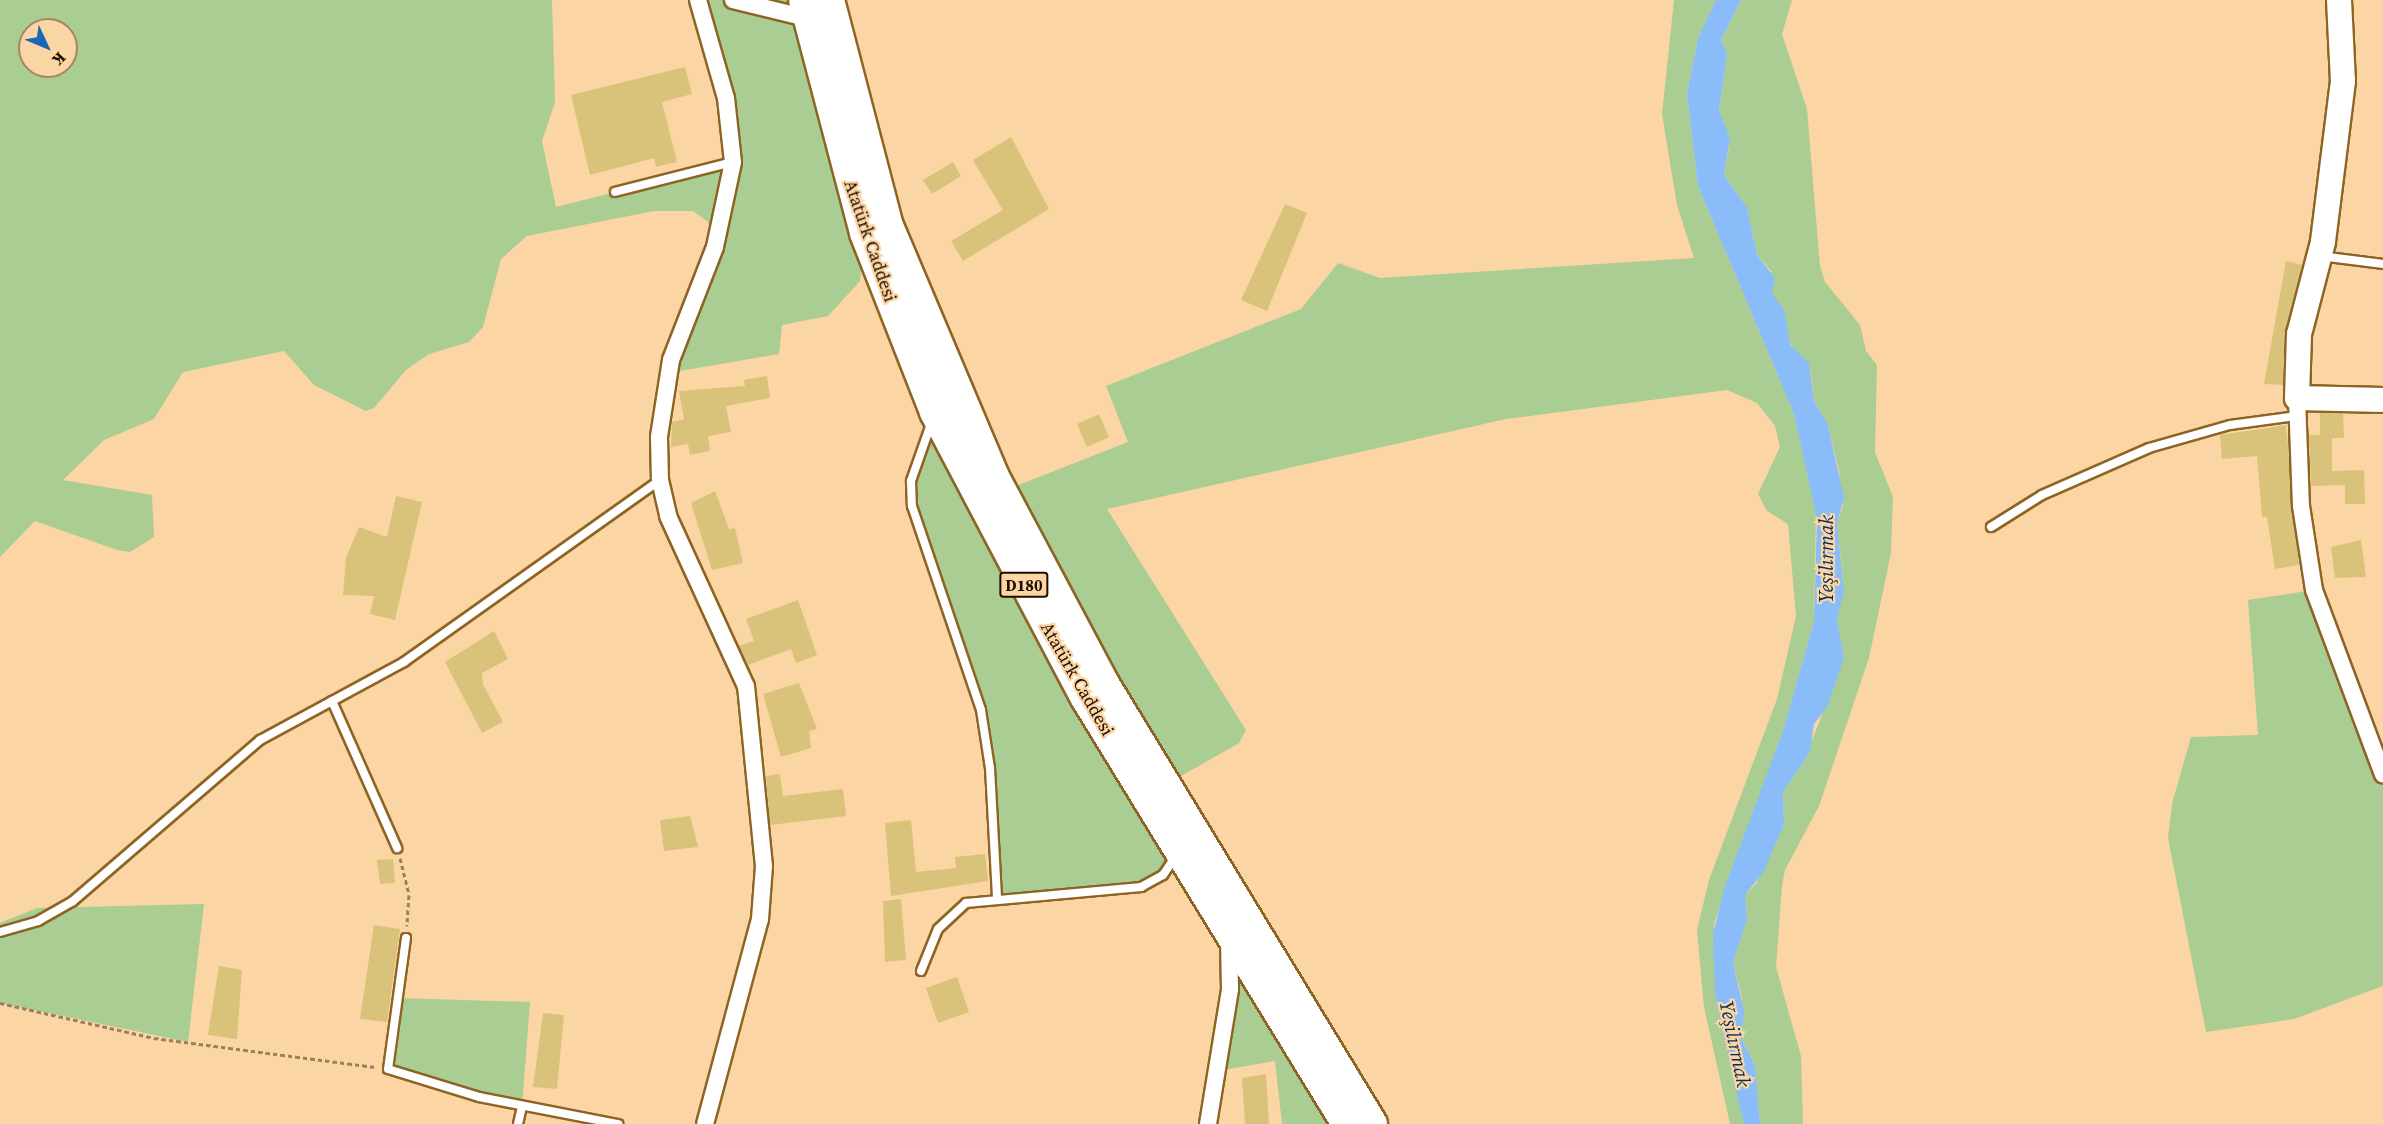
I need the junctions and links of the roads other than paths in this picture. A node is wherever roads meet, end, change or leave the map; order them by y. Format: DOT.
graph roads {
  1 [pos="698,0"];
  2 [pos="734,0"];
  3 [pos="2340,0"];
  4 [pos="813,6"];
  5 [pos="733,162"];
  6 [pos="615,192"];
  7 [pos="2320,256"];
  8 [pos="2383,264"];
  9 [pos="2383,400"];
  10 [pos="2297,407"];
  11 [pos="936,412"];
  12 [pos="660,480"];
  13 [pos="1991,526"];
  14 [pos="332,701"];
  15 [pos="2383,775"];
  16 [pos="397,848"];
  17 [pos="1180,848"];
  18 [pos="998,899"];
  19 [pos="1229,927"];
  20 [pos="0,932"];
  21 [pos="406,938"];
  22 [pos="921,971"];
  23 [pos="522,1107"];
  24 [pos="518,1124"];
  25 [pos="618,1124"];
  26 [pos="705,1124"];
  27 [pos="1208,1124"];
  28 [pos="1347,1124"];
  29 [pos="1372,1124"];
  1 -- 5 [label="street"];
  2 -- 4 [label="street"];
  3 -- 7 [label="street"];
  4 -- 11 [label="highway, Atatürk Caddesi / D180"];
  4 -- 29 [label="highway, Atatürk Caddesi / D180"];
  5 -- 6 [label="lane"];
  5 -- 12 [label="street"];
  7 -- 8 [label="lane"];
  7 -- 10 [label="street"];
  9 -- 10 [label="street"];
  10 -- 13 [label="lane"];
  10 -- 15 [label="street"];
  11 -- 17 [label="highway, Atatürk Caddesi / D180"];
  11 -- 18 [label="lane"];
  12 -- 14 [label="lane"];
  12 -- 26 [label="street"];
  14 -- 16 [label="lane"];
  14 -- 20 [label="lane"];
  17 -- 18 [label="lane"];
  17 -- 19 [label="highway, Atatürk Caddesi / D180"];
  18 -- 22 [label="lane"];
  19 -- 27 [label="street"];
  19 -- 28 [label="highway, Atatürk Caddesi / D180"];
  21 -- 23 [label="lane"];
  23 -- 24 [label="lane"];
  23 -- 25 [label="lane"];
}
